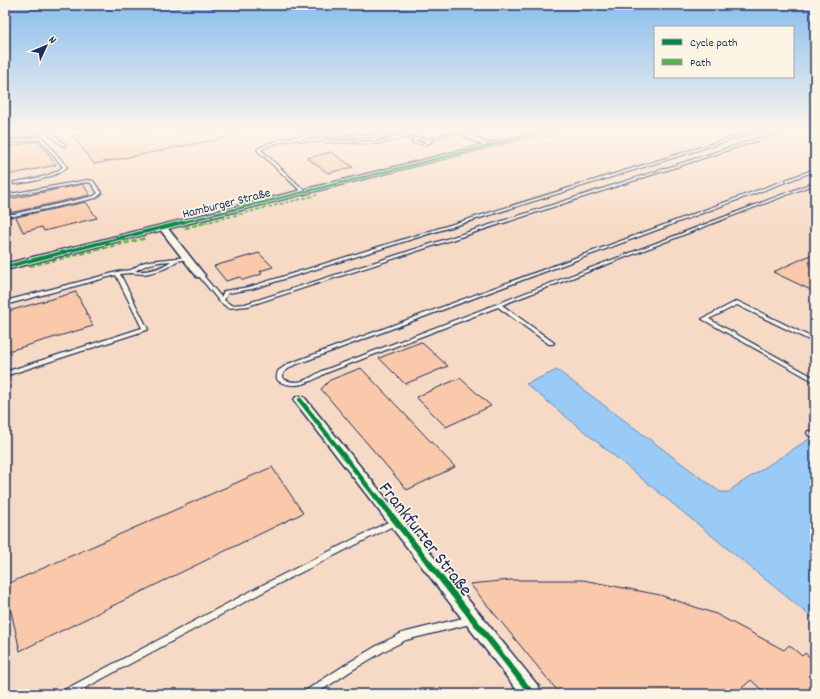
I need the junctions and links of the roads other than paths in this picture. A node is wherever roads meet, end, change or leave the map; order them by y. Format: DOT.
graph roads {
  1 [pos="62,165"];
  2 [pos="275,165"];
  3 [pos="414,165"];
  4 [pos="649,165"];
  5 [pos="681,165"];
  6 [pos="815,170"];
  7 [pos="15,182"];
  8 [pos="815,183"];
  9 [pos="305,192"];
  10 [pos="5,196"];
  11 [pos="5,210"];
  12 [pos="164,228"];
  13 [pos="186,258"];
  14 [pos="175,261"];
  15 [pos="5,267"];
  16 [pos="134,270"];
  17 [pos="118,274"];
  18 [pos="200,275"];
  19 [pos="221,300"];
  20 [pos="5,303"];
  21 [pos="499,305"];
  22 [pos="815,341"];
  23 [pos="551,343"];
  24 [pos="5,374"];
  25 [pos="815,380"];
  26 [pos="300,400"];
  27 [pos="396,521"];
  28 [pos="474,619"];
  29 [pos="65,694"];
  30 [pos="308,694"];
  31 [pos="532,694"];
  1 -- 7 [label="lane"];
  2 -- 9 [label="lane"];
  3 -- 9 [label="street, Hamburger Straße"];
  4 -- 19 [label="lane"];
  5 -- 19 [label="lane"];
  6 -- 21 [label="lane"];
  8 -- 21 [label="lane"];
  9 -- 12 [label="street, Hamburger Straße"];
  10 -- 11 [label="lane"];
  12 -- 13 [label="street"];
  12 -- 15 [label="street, Hamburger Straße"];
  13 -- 14 [label="lane"];
  13 -- 18 [label="street"];
  14 -- 16 [label="lane"];
  14 -- 16 [label="lane"];
  16 -- 17 [label="lane"];
  17 -- 20 [label="lane"];
  17 -- 24 [label="lane"];
  18 -- 19 [label="lane"];
  21 -- 23 [label="lane"];
  22 -- 25 [label="lane"];
  26 -- 27 [label="street, Frankfurter Straße"];
  27 -- 28 [label="street, Frankfurter Straße"];
  27 -- 29 [label="lane"];
  28 -- 30 [label="lane"];
  28 -- 31 [label="street, Frankfurter Straße"];
}
